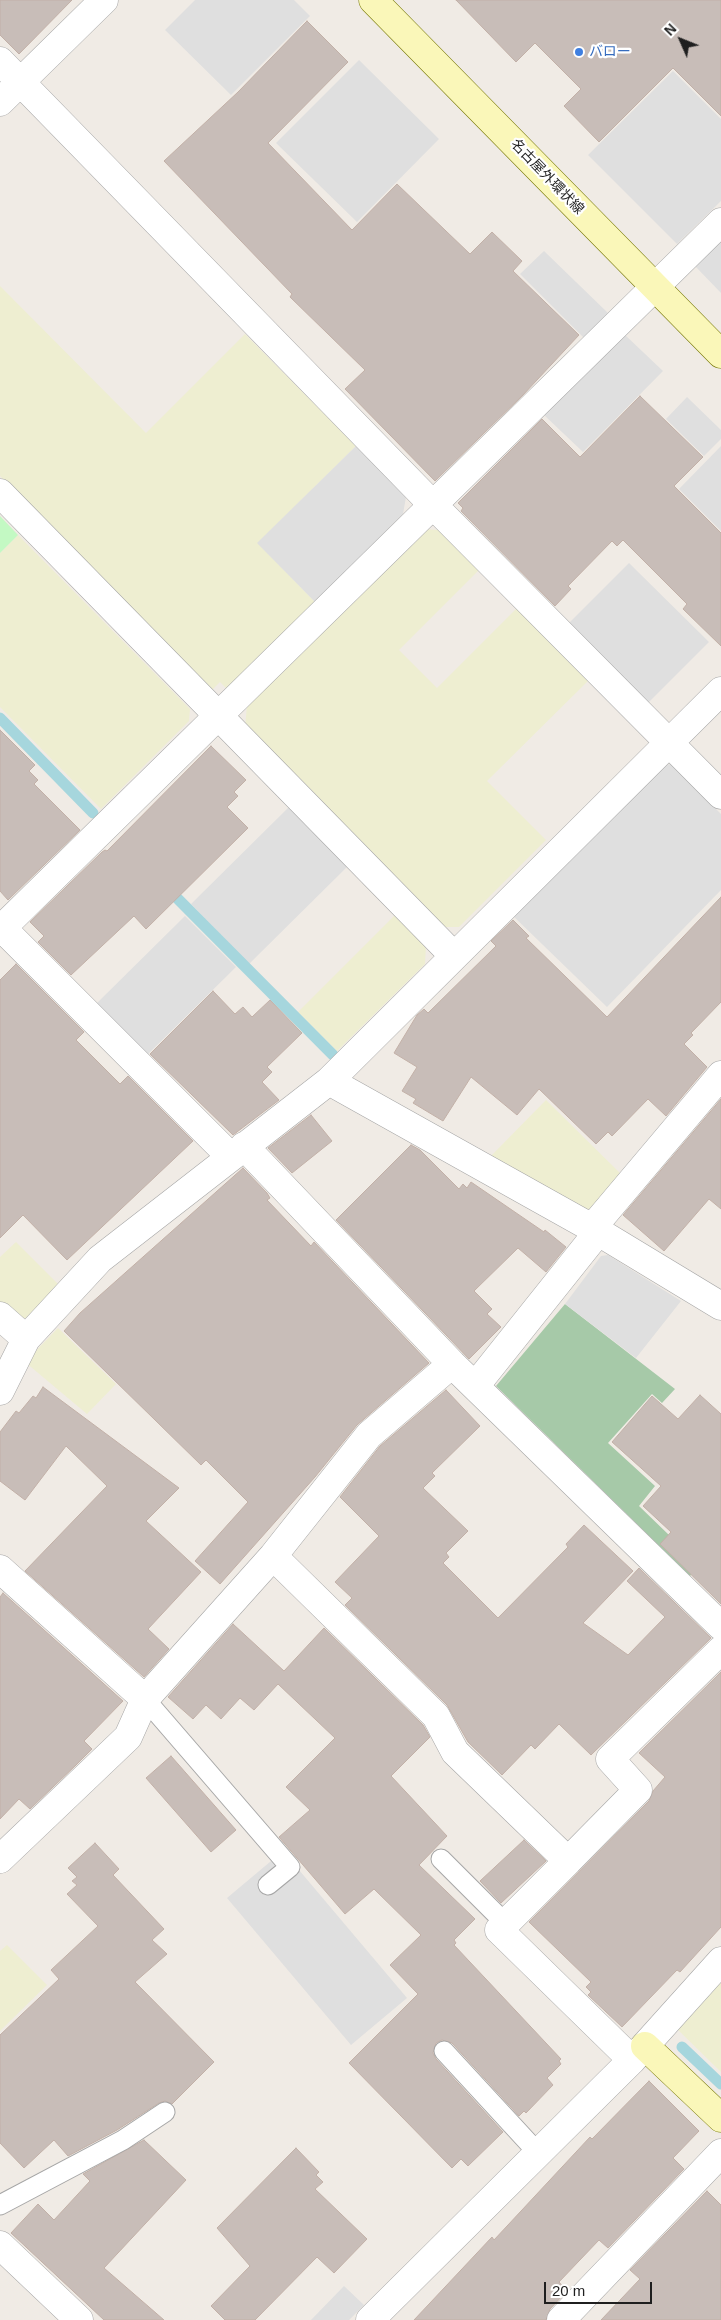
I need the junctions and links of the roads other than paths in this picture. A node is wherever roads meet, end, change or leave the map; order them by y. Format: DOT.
graph roads {
  1 [pos="104,0"];
  2 [pos="373,0"];
  3 [pos="0,61"];
  4 [pos="20,82"];
  5 [pos="0,102"];
  6 [pos="721,222"];
  7 [pos="655,287"];
  8 [pos="721,354"];
  9 [pos="0,493"];
  10 [pos="433,505"];
  11 [pos="721,691"];
  12 [pos="219,716"];
  13 [pos="669,742"];
  14 [pos="721,795"];
  15 [pos="1,928"];
  16 [pos="454,956"];
  17 [pos="721,1075"];
  18 [pos="329,1080"];
  19 [pos="238,1152"];
  20 [pos="595,1230"];
  21 [pos="721,1306"];
  22 [pos="0,1316"];
  23 [pos="26,1339"];
  24 [pos="452,1364"];
  25 [pos="476,1385"];
  26 [pos="0,1391"];
  27 [pos="273,1556"];
  28 [pos="0,1570"];
  29 [pos="721,1626"];
  30 [pos="721,1650"];
  31 [pos="145,1699"];
  32 [pos="0,1858"];
  33 [pos="441,1859"];
  34 [pos="568,1861"];
  35 [pos="268,1885"];
  36 [pos="506,1924"];
  37 [pos="721,1961"];
  38 [pos="444,2051"];
  39 [pos="638,2053"];
  40 [pos="166,2112"];
  41 [pos="721,2118"];
  42 [pos="538,2152"];
  43 [pos="721,2153"];
  44 [pos="0,2205"];
  45 [pos="0,2245"];
  46 [pos="78,2320"];
  47 [pos="370,2320"];
  48 [pos="561,2320"];
  1 -- 4 [label="street"];
  2 -- 7 [label="main road, 名古屋外環状線"];
  3 -- 4 [label="street"];
  4 -- 5 [label="street"];
  4 -- 10 [label="street"];
  6 -- 7 [label="street"];
  7 -- 8 [label="main road, 名古屋外環状線"];
  7 -- 10 [label="street"];
  9 -- 12 [label="street"];
  10 -- 12 [label="street"];
  10 -- 13 [label="street"];
  11 -- 13 [label="street"];
  12 -- 15 [label="street"];
  12 -- 16 [label="street"];
  13 -- 14 [label="street"];
  13 -- 16 [label="street"];
  15 -- 19 [label="street"];
  16 -- 18 [label="street"];
  17 -- 20 [label="street"];
  18 -- 19 [label="street"];
  18 -- 20 [label="street"];
  19 -- 23 [label="street"];
  19 -- 24 [label="street"];
  20 -- 21 [label="street"];
  20 -- 25 [label="street"];
  22 -- 23 [label="street"];
  23 -- 26 [label="street"];
  24 -- 25 [label="street"];
  24 -- 27 [label="street"];
  25 -- 29 [label="street"];
  27 -- 31 [label="street"];
  27 -- 34 [label="street"];
  28 -- 31 [label="street"];
  30 -- 34 [label="street"];
  31 -- 32 [label="street"];
  31 -- 35 [label="lane"];
  33 -- 36 [label="lane"];
  34 -- 36 [label="street"];
  36 -- 39 [label="street"];
  37 -- 39 [label="street"];
  38 -- 42 [label="lane"];
  39 -- 41 [label="main road"];
  39 -- 42 [label="street"];
  40 -- 44 [label="lane"];
  42 -- 47 [label="street"];
  43 -- 48 [label="street"];
  45 -- 46 [label="street"];
}
